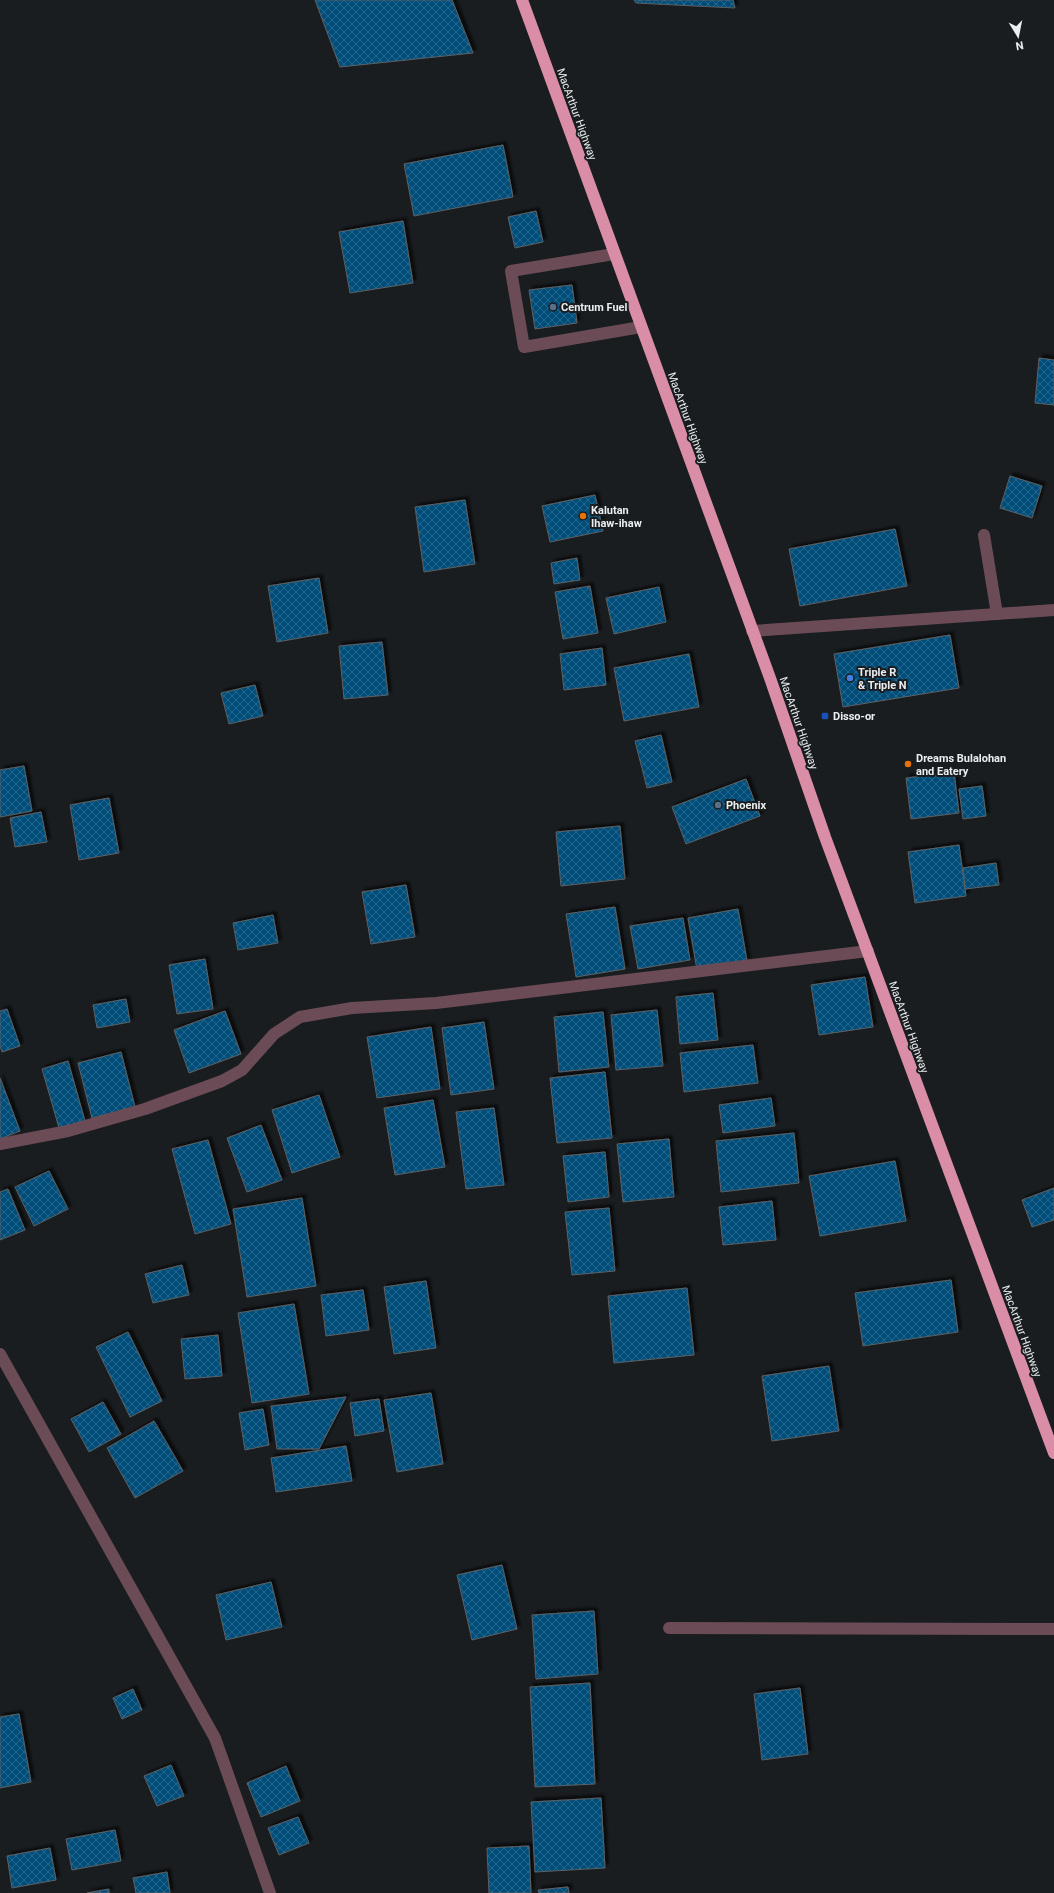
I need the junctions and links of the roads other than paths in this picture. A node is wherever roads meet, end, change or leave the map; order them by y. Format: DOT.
graph roads {
  1 [pos="522,0"];
  2 [pos="614,254"];
  3 [pos="641,327"];
  4 [pos="984,535"];
  5 [pos="1054,610"];
  6 [pos="997,614"];
  7 [pos="752,631"];
  8 [pos="868,951"];
  9 [pos="0,1144"];
  10 [pos="0,1354"];
  11 [pos="1054,1453"];
  12 [pos="669,1628"];
  13 [pos="1054,1629"];
  14 [pos="270,1893"];
  1 -- 2 [label="highway, MacArthur Highway"];
  2 -- 3 [label="highway, MacArthur Highway"];
  2 -- 3 [label="street"];
  3 -- 7 [label="highway, MacArthur Highway"];
  4 -- 6 [label="street"];
  5 -- 6 [label="street"];
  6 -- 7 [label="street"];
  7 -- 8 [label="highway, MacArthur Highway"];
  8 -- 9 [label="street"];
  8 -- 11 [label="highway, MacArthur Highway"];
  10 -- 14 [label="street"];
  12 -- 13 [label="street"];
}
